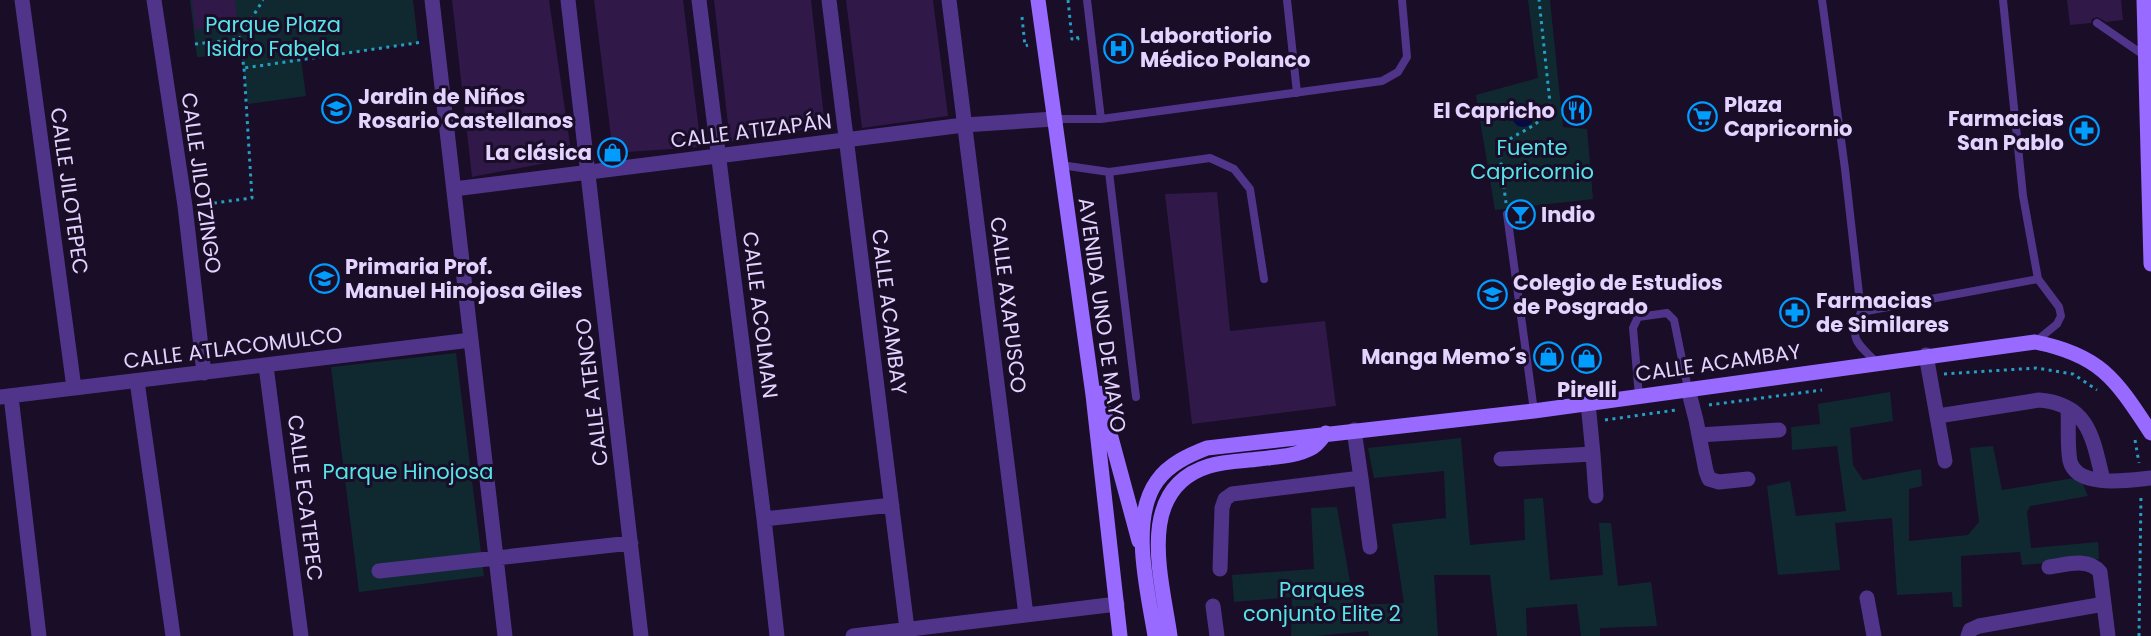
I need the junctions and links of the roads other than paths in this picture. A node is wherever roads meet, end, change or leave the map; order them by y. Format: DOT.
graph roads {
  1 [pos="22,0"];
  2 [pos="154,0"];
  3 [pos="432,0"];
  4 [pos="568,0"];
  5 [pos="699,0"];
  6 [pos="829,0"];
  7 [pos="949,0"];
  8 [pos="1038,0"];
  9 [pos="1087,0"];
  10 [pos="1287,0"];
  11 [pos="1402,0"];
  12 [pos="1822,0"];
  13 [pos="2003,0"];
  14 [pos="2144,0"];
  15 [pos="2097,23"];
  16 [pos="2145,56"];
  17 [pos="2149,89"];
  18 [pos="1297,93"];
  19 [pos="1054,119"];
  20 [pos="1101,119"];
  21 [pos="964,125"];
  22 [pos="846,140"];
  23 [pos="719,156"];
  24 [pos="1061,165"];
  25 [pos="588,172"];
  26 [pos="1108,172"];
  27 [pos="454,189"];
  28 [pos="2150,211"];
  29 [pos="1507,214"];
  30 [pos="2151,264"];
  31 [pos="1264,279"];
  32 [pos="2038,279"];
  33 [pos="1862,312"];
  34 [pos="471,340"];
  35 [pos="2035,342"];
  36 [pos="1926,355"];
  37 [pos="1876,362"];
  38 [pos="267,366"];
  39 [pos="1089,368"];
  40 [pos="204,373"];
  41 [pos="137,381"];
  42 [pos="74,388"];
  43 [pos="1688,389"];
  44 [pos="1639,396"];
  45 [pos="5,397"];
  46 [pos="1136,397"];
  47 [pos="1588,403"];
  48 [pos="2068,408"];
  49 [pos="1533,411"];
  50 [pos="1938,416"];
  51 [pos="1354,430"];
  52 [pos="1779,430"];
  53 [pos="1326,433"];
  54 [pos="2151,433"];
  55 [pos="1699,435"];
  56 [pos="1593,454"];
  57 [pos="1501,459"];
  58 [pos="1945,461"];
  59 [pos="1360,478"];
  60 [pos="2146,478"];
  61 [pos="1748,479"];
  62 [pos="2103,480"];
  63 [pos="1596,496"];
  64 [pos="892,505"];
  65 [pos="765,519"];
  66 [pos="631,543"];
  67 [pos="1370,547"];
  68 [pos="497,558"];
  69 [pos="1144,558"];
  70 [pos="2049,567"];
  71 [pos="1220,569"];
  72 [pos="379,571"];
  73 [pos="1868,598"];
  74 [pos="1117,604"];
  75 [pos="2104,604"];
  76 [pos="1214,606"];
  77 [pos="1026,615"];
  78 [pos="907,629"];
  79 [pos="972,629"];
  80 [pos="39,636"];
  81 [pos="173,636"];
  82 [pos="302,636"];
  83 [pos="505,636"];
  84 [pos="640,636"];
  85 [pos="777,636"];
  86 [pos="853,636"];
  87 [pos="1120,636"];
  88 [pos="1155,636"];
  89 [pos="1170,636"];
  90 [pos="1217,636"];
  91 [pos="1875,636"];
  92 [pos="1968,636"];
  93 [pos="2108,636"];
  1 -- 42 [label="street, CALLE JILOTEPEC"];
  2 -- 40 [label="street, CALLE JILOTZINGO"];
  3 -- 27 [label="street"];
  4 -- 25 [label="street, CALLE ATENCO"];
  5 -- 23 [label="street, CALLE ACOLMAN"];
  6 -- 22 [label="street, CALLE ACAMBAY"];
  7 -- 21 [label="street, CALLE AXAPUSCO"];
  8 -- 19 [label="street, AVENIDA UNO DE MAYO"];
  9 -- 20 [label="lane"];
  10 -- 18 [label="lane"];
  11 -- 18 [label="lane"];
  12 -- 33 [label="lane"];
  13 -- 32 [label="lane"];
  14 -- 16 [label="street"];
  15 -- 16 [label="lane"];
  16 -- 17 [label="street"];
  17 -- 28 [label="street"];
  18 -- 20 [label="lane"];
  19 -- 20 [label="lane"];
  19 -- 21 [label="street, CALLE ATIZAPÁN"];
  19 -- 24 [label="street, AVENIDA UNO DE MAYO"];
  21 -- 22 [label="street, CALLE ATIZAPÁN"];
  21 -- 77 [label="street, CALLE AXAPUSCO"];
  22 -- 23 [label="street, CALLE ATIZAPÁN"];
  22 -- 64 [label="street, CALLE ACAMBAY"];
  23 -- 25 [label="street, CALLE ATIZAPÁN"];
  23 -- 65 [label="street, CALLE ACOLMAN"];
  24 -- 26 [label="lane"];
  24 -- 39 [label="street, AVENIDA UNO DE MAYO"];
  25 -- 27 [label="street, CALLE ATIZAPÁN"];
  25 -- 66 [label="street, CALLE ATENCO"];
  26 -- 31 [label="lane"];
  26 -- 46 [label="lane"];
  27 -- 34 [label="street"];
  28 -- 30 [label="street"];
  29 -- 49 [label="lane"];
  32 -- 33 [label="lane"];
  32 -- 35 [label="lane"];
  33 -- 37 [label="lane"];
  34 -- 38 [label="street, CALLE ATLACOMULCO"];
  34 -- 68 [label="street"];
  35 -- 36 [label="street, CALLE ACAMBAY"];
  35 -- 54 [label="street, CALLE ACAMBAY"];
  36 -- 37 [label="street, CALLE ACAMBAY"];
  36 -- 50 [label="street"];
  37 -- 43 [label="street, CALLE ACAMBAY"];
  38 -- 40 [label="street, CALLE ATLACOMULCO"];
  38 -- 82 [label="street, CALLE ECATEPEC"];
  39 -- 69 [label="street"];
  39 -- 74 [label="street, AVENIDA UNO DE MAYO"];
  40 -- 41 [label="street, CALLE ATLACOMULCO"];
  41 -- 42 [label="street, CALLE ATLACOMULCO"];
  41 -- 81 [label="street"];
  42 -- 45 [label="street, CALLE ATLACOMULCO"];
  43 -- 44 [label="street, CALLE ACAMBAY"];
  43 -- 44 [label="lane"];
  43 -- 55 [label="street"];
  44 -- 47 [label="street, CALLE ACAMBAY"];
  45 -- 80 [label="street"];
  47 -- 49 [label="street, CALLE ACAMBAY"];
  47 -- 56 [label="street"];
  48 -- 50 [label="street"];
  48 -- 62 [label="street"];
  48 -- 62 [label="street"];
  49 -- 51 [label="street, CALLE ACAMBAY"];
  50 -- 58 [label="street"];
  51 -- 53 [label="street, CALLE ACAMBAY"];
  51 -- 59 [label="street"];
  52 -- 55 [label="street"];
  53 -- 69 [label="street, CALLE ACAMBAY"];
  53 -- 89 [label="street"];
  55 -- 61 [label="street"];
  56 -- 57 [label="street"];
  56 -- 63 [label="street"];
  59 -- 67 [label="street"];
  59 -- 71 [label="street"];
  60 -- 62 [label="street"];
  64 -- 65 [label="street"];
  64 -- 78 [label="street, CALLE ACAMBAY"];
  65 -- 85 [label="street, CALLE ACOLMAN"];
  66 -- 68 [label="street"];
  66 -- 84 [label="street, CALLE ATENCO"];
  68 -- 72 [label="street"];
  68 -- 83 [label="street"];
  69 -- 88 [label="street, CALLE ACAMBAY"];
  70 -- 75 [label="street"];
  73 -- 91 [label="street"];
  74 -- 77 [label="street"];
  74 -- 87 [label="street, AVENIDA UNO DE MAYO"];
  75 -- 92 [label="street"];
  75 -- 93 [label="street"];
  76 -- 90 [label="street"];
  77 -- 79 [label="street"];
  78 -- 79 [label="street"];
  78 -- 86 [label="street"];
}
